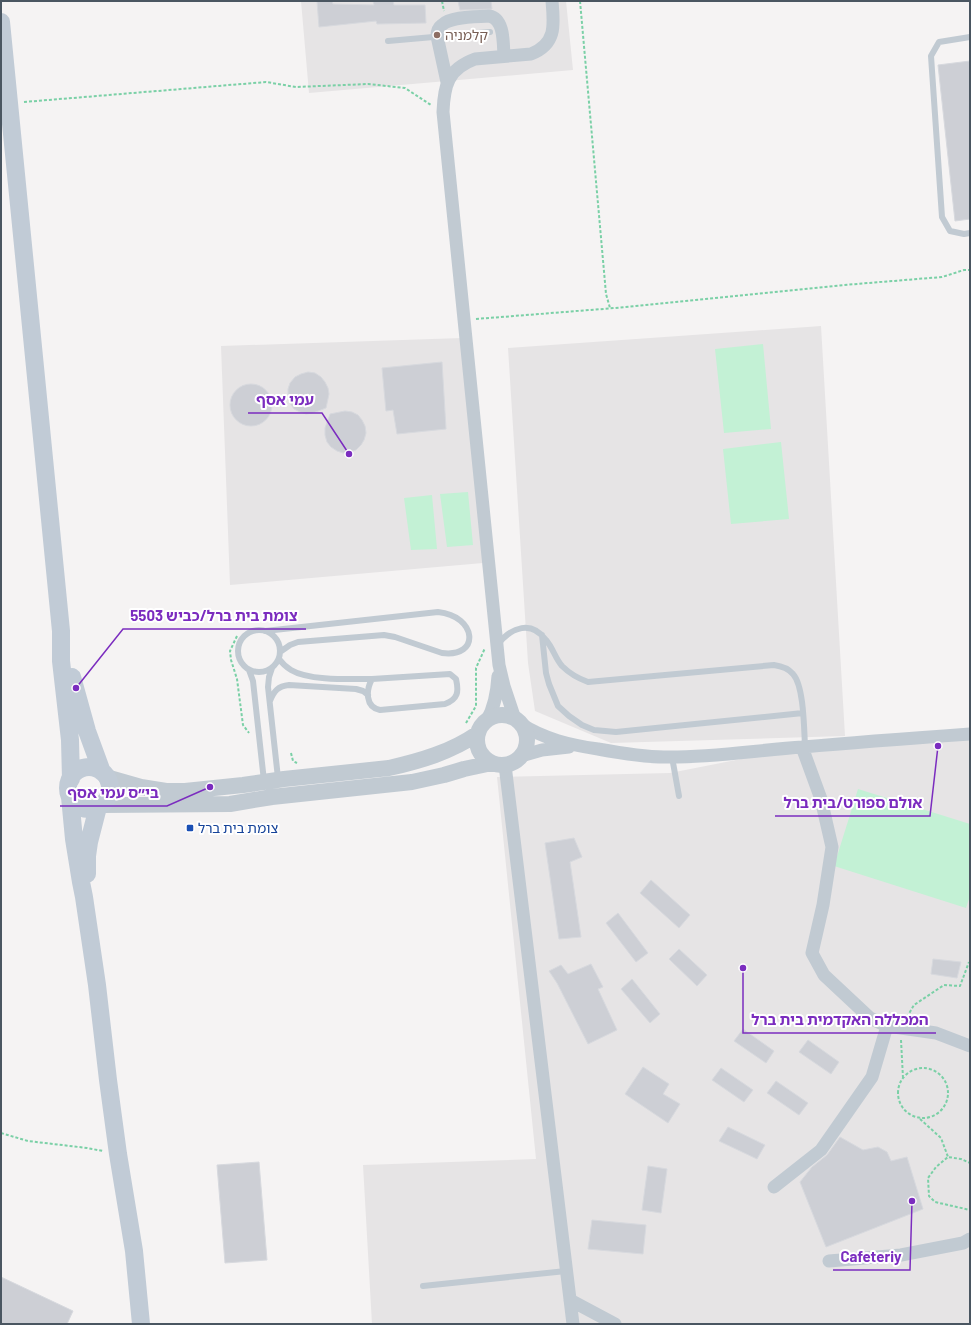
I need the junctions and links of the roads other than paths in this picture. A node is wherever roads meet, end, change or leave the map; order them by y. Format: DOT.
graph roads {
  1 [pos="552,1"];
  2 [pos="1,22"];
  3 [pos="490,32"];
  4 [pos="436,36"];
  5 [pos="970,36"];
  6 [pos="388,41"];
  7 [pos="504,56"];
  8 [pos="447,82"];
  9 [pos="6,106"];
  10 [pos="970,233"];
  11 [pos="61,631"];
  12 [pos="265,631"];
  13 [pos="542,635"];
  14 [pos="491,646"];
  15 [pos="280,652"];
  16 [pos="279,659"];
  17 [pos="499,665"];
  18 [pos="272,668"];
  19 [pos="249,670"];
  20 [pos="372,679"];
  21 [pos="368,695"];
  22 [pos="270,702"];
  23 [pos="803,713"];
  24 [pos="487,720"];
  25 [pos="518,721"];
  26 [pos="471,730"];
  27 [pos="970,734"];
  28 [pos="576,746"];
  29 [pos="804,746"];
  30 [pos="521,756"];
  31 [pos="672,757"];
  32 [pos="498,764"];
  33 [pos="104,775"];
  34 [pos="70,779"];
  35 [pos="271,787"];
  36 [pos="679,796"];
  37 [pos="70,797"];
  38 [pos="100,806"];
  39 [pos="84,897"];
  40 [pos="887,1026"];
  41 [pos="970,1046"];
  42 [pos="774,1187"];
  43 [pos="970,1239"];
  44 [pos="829,1261"];
  45 [pos="566,1271"];
  46 [pos="423,1286"];
  47 [pos="570,1300"];
  48 [pos="141,1324"];
  49 [pos="573,1324"];
  50 [pos="615,1324"];
  1 -- 7 [label="street"];
  2 -- 9 [label="main road"];
  3 -- 4 [label="lane"];
  4 -- 6 [label="lane"];
  4 -- 7 [label="street"];
  4 -- 8 [label="street"];
  5 -- 10 [label="lane"];
  7 -- 8 [label="street"];
  8 -- 14 [label="street"];
  9 -- 11 [label="main road"];
  11 -- 33 [label="main road"];
  11 -- 34 [label="main road"];
  12 -- 15 [label="lane"];
  12 -- 15 [label="lane"];
  12 -- 19 [label="lane"];
  13 -- 14 [label="lane"];
  13 -- 23 [label="lane"];
  13 -- 23 [label="lane"];
  14 -- 17 [label="street"];
  15 -- 16 [label="lane"];
  16 -- 18 [label="lane"];
  16 -- 20 [label="lane"];
  17 -- 24 [label="street"];
  17 -- 25 [label="street"];
  18 -- 19 [label="lane"];
  18 -- 22 [label="lane"];
  19 -- 35 [label="lane"];
  20 -- 21 [label="lane"];
  20 -- 21 [label="lane"];
  21 -- 22 [label="lane"];
  22 -- 35 [label="lane"];
  23 -- 29 [label="lane"];
  24 -- 25 [label="street"];
  24 -- 26 [label="street"];
  25 -- 28 [label="street"];
  25 -- 30 [label="street"];
  26 -- 32 [label="street"];
  26 -- 35 [label="street"];
  27 -- 29 [label="street"];
  28 -- 30 [label="street"];
  28 -- 31 [label="street"];
  29 -- 31 [label="street"];
  29 -- 40 [label="street"];
  30 -- 32 [label="street"];
  31 -- 36 [label="lane"];
  32 -- 35 [label="street"];
  32 -- 45 [label="street"];
  33 -- 34 [label="main road"];
  33 -- 35 [label="street"];
  33 -- 38 [label="main road"];
  34 -- 37 [label="main road"];
  35 -- 38 [label="street"];
  37 -- 38 [label="main road"];
  37 -- 39 [label="main road"];
  38 -- 39 [label="main road"];
  39 -- 48 [label="main road"];
  40 -- 41 [label="street"];
  40 -- 42 [label="street"];
  43 -- 44 [label="street"];
  45 -- 46 [label="lane"];
  45 -- 47 [label="street"];
  47 -- 49 [label="street"];
  47 -- 50 [label="street"];
}
